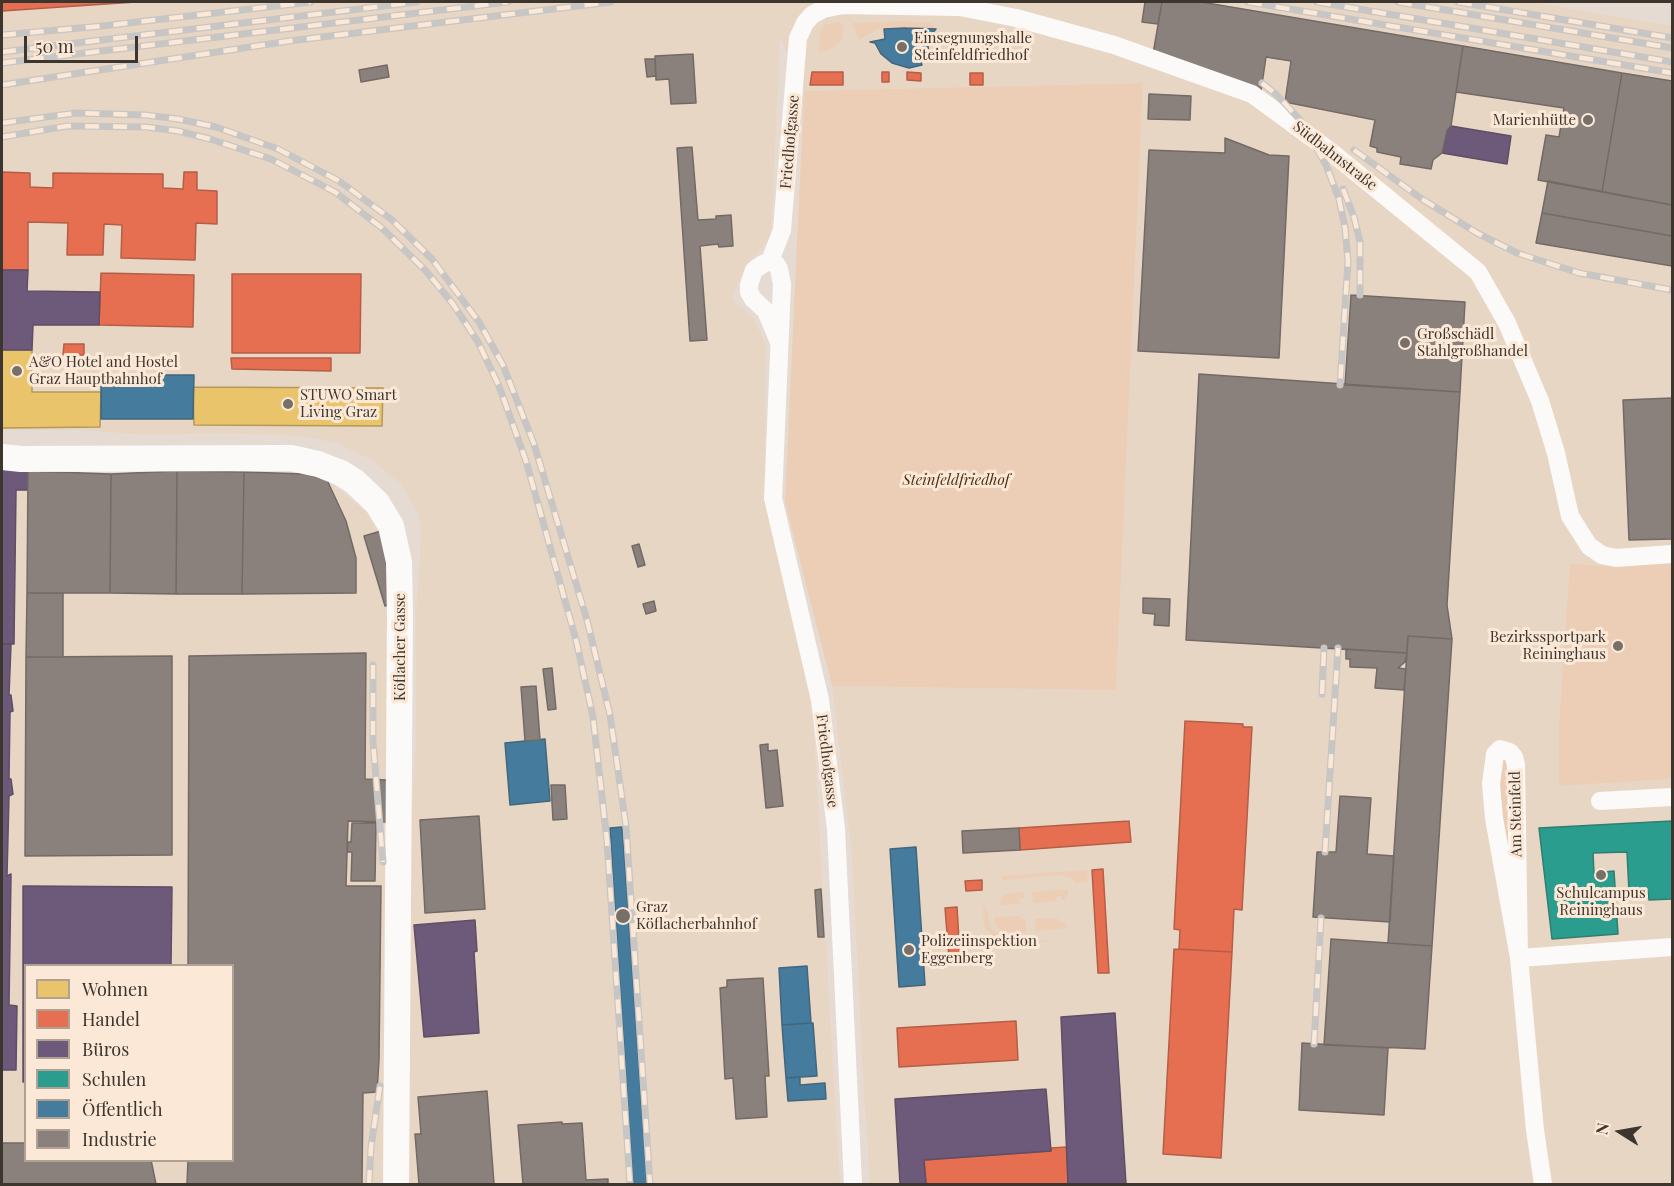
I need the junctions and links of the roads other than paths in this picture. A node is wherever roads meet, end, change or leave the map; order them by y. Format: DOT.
graph roads {
  1 [pos="805,23"];
  2 [pos="770,261"];
  3 [pos="779,342"];
  4 [pos="2,457"];
  5 [pos="1672,554"];
  6 [pos="1672,797"];
  7 [pos="1600,801"];
  8 [pos="1672,947"];
  9 [pos="1519,958"];
  10 [pos="396,1185"];
  11 [pos="853,1185"];
  12 [pos="1543,1185"];
  1 -- 2 [label="street, Friedhofgasse"];
  1 -- 5 [label="street, Südbahnstraße"];
  2 -- 3 [label="street, Friedhofgasse"];
  2 -- 3 [label="street, Friedhofgasse"];
  3 -- 11 [label="street, Friedhofgasse"];
  4 -- 10 [label="street, Köflacher Gasse"];
  6 -- 7 [label="street"];
  8 -- 9 [label="street"];
  9 -- 9 [label="street, Am Steinfeld"];
  9 -- 12 [label="street, Am Steinfeld"];
}
